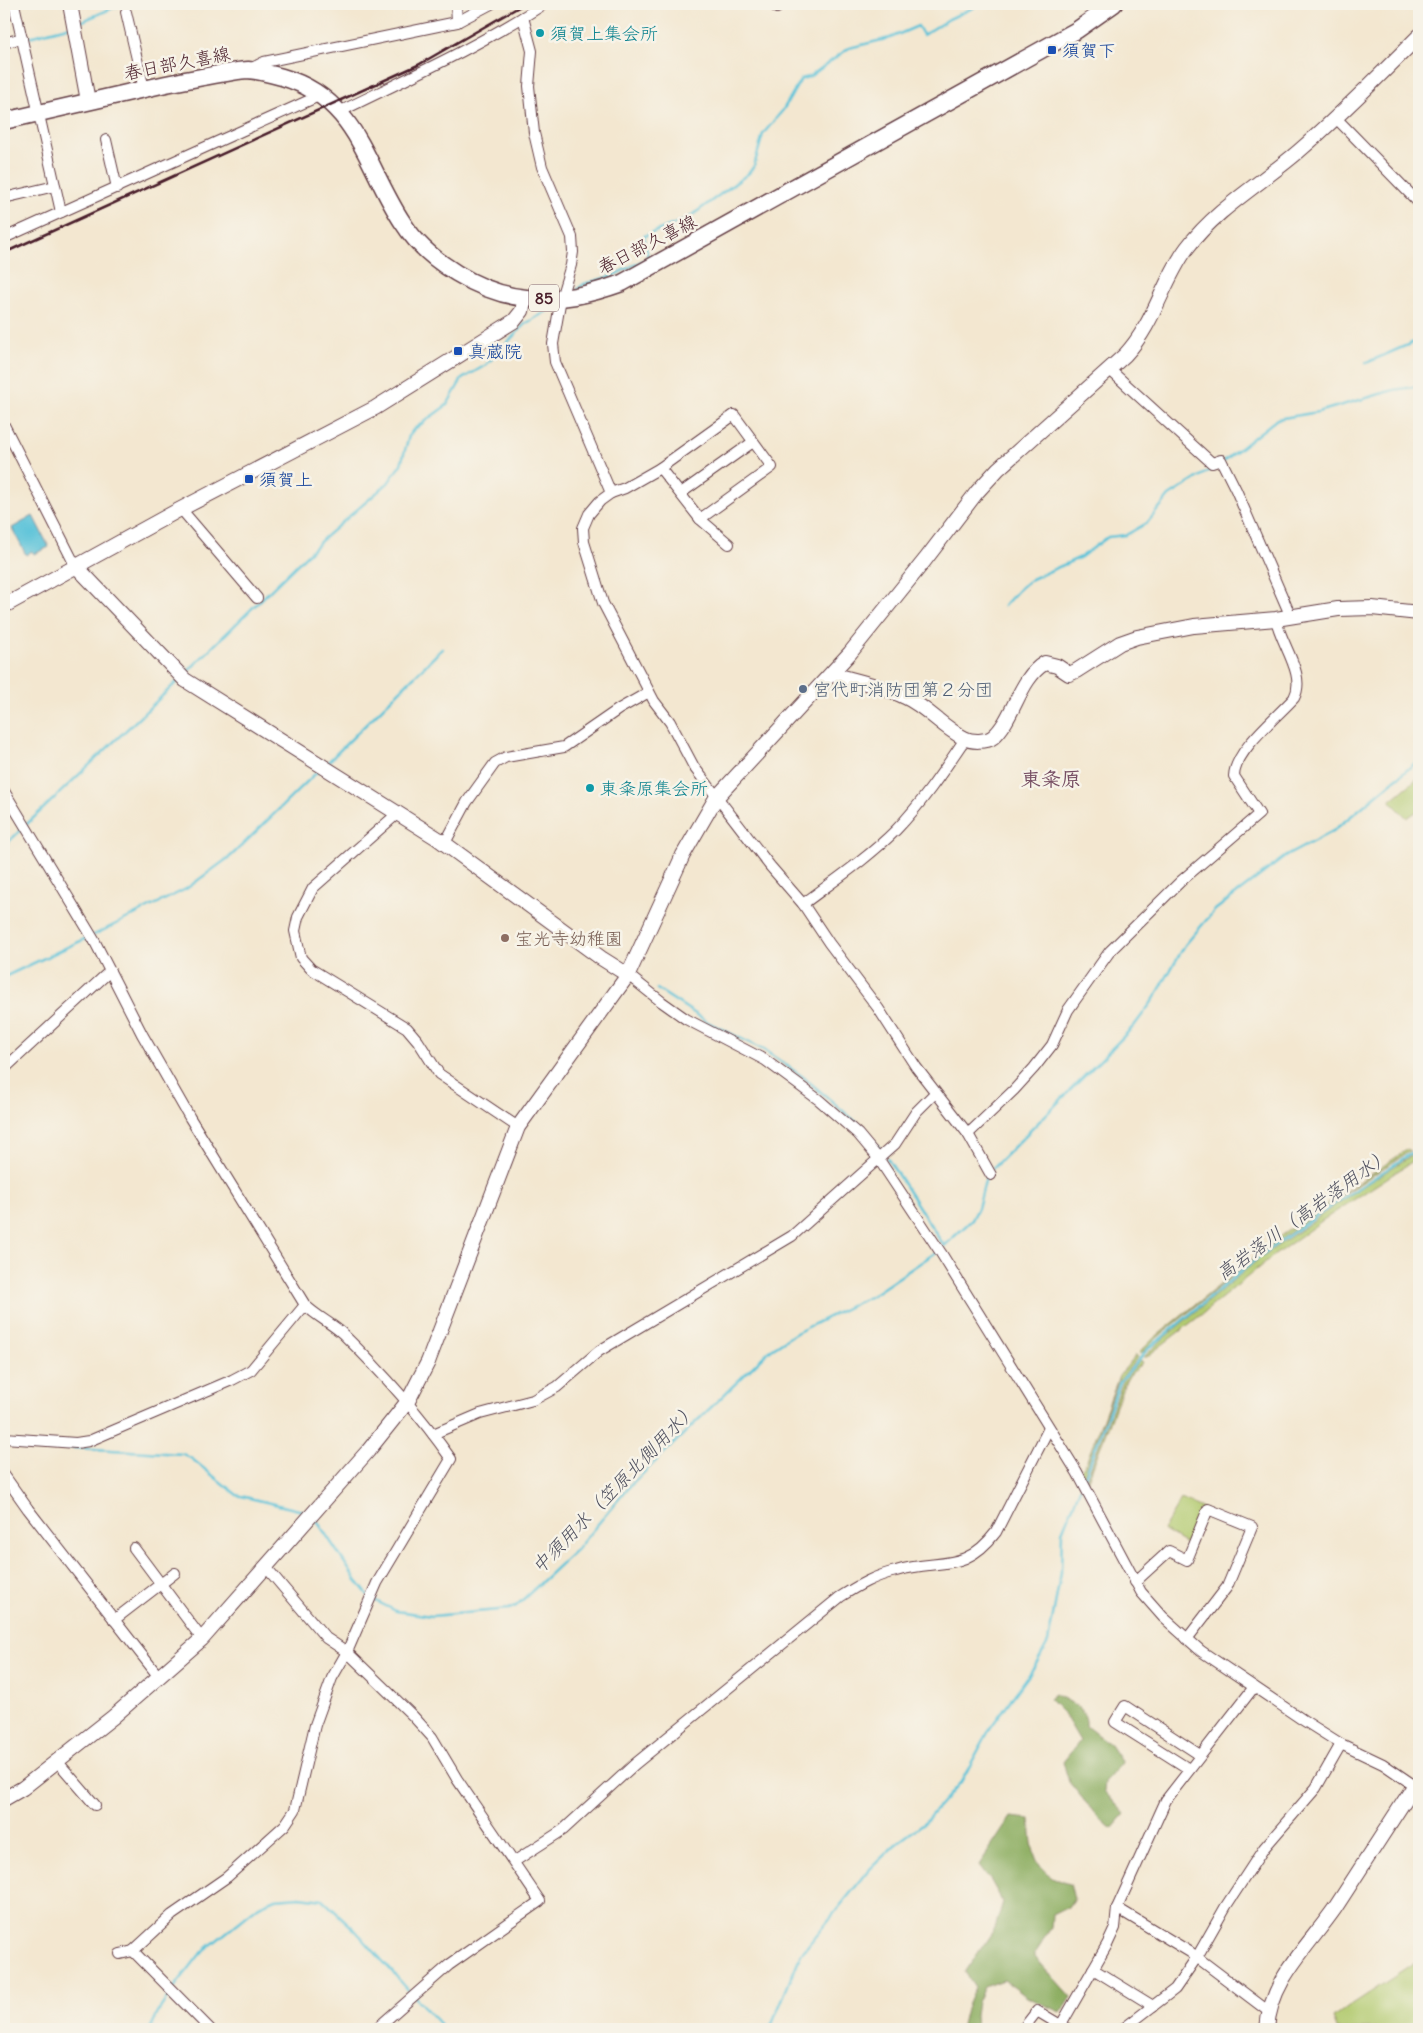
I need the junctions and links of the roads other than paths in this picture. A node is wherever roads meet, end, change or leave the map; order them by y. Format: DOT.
graph roads {
  1 [pos="14,4"];
  2 [pos="70,4"];
  3 [pos="456,4"];
  4 [pos="491,4"];
  5 [pos="544,4"];
  6 [pos="1114,4"];
  7 [pos="126,12"];
  8 [pos="523,17"];
  9 [pos="457,22"];
  10 [pos="1419,36"];
  11 [pos="22,38"];
  12 [pos="4,43"];
  13 [pos="247,70"];
  14 [pos="144,89"];
  15 [pos="321,95"];
  16 [pos="88,101"];
  17 [pos="339,112"];
  18 [pos="39,113"];
  19 [pos="1336,118"];
  20 [pos="4,121"];
  21 [pos="106,140"];
  22 [pos="55,186"];
  23 [pos="117,188"];
  24 [pos="4,198"];
  25 [pos="1419,203"];
  26 [pos="62,212"];
  27 [pos="4,238"];
  28 [pos="526,298"];
  29 [pos="561,298"];
  30 [pos="1109,369"];
  31 [pos="4,425"];
  32 [pos="754,442"];
  33 [pos="660,468"];
  34 [pos="610,493"];
  35 [pos="681,493"];
  36 [pos="181,509"];
  37 [pos="700,519"];
  38 [pos="729,544"];
  39 [pos="75,565"];
  40 [pos="257,598"];
  41 [pos="4,606"];
  42 [pos="1419,613"];
  43 [pos="1291,617"];
  44 [pos="1276,618"];
  45 [pos="832,674"];
  46 [pos="649,692"];
  47 [pos="965,739"];
  48 [pos="4,791"];
  49 [pos="716,798"];
  50 [pos="398,813"];
  51 [pos="445,843"];
  52 [pos="803,904"];
  53 [pos="110,971"];
  54 [pos="628,975"];
  55 [pos="4,1069"];
  56 [pos="935,1093"];
  57 [pos="518,1127"];
  58 [pos="968,1134"];
  59 [pos="878,1158"];
  60 [pos="991,1175"];
  61 [pos="305,1305"];
  62 [pos="408,1401"];
  63 [pos="1049,1428"];
  64 [pos="433,1434"];
  65 [pos="4,1438"];
  66 [pos="4,1475"];
  67 [pos="134,1548"];
  68 [pos="266,1568"];
  69 [pos="175,1573"];
  70 [pos="1135,1582"];
  71 [pos="161,1584"];
  72 [pos="114,1620"];
  73 [pos="1187,1638"];
  74 [pos="202,1639"];
  75 [pos="346,1652"];
  76 [pos="159,1677"];
  77 [pos="1254,1687"];
  78 [pos="1340,1744"];
  79 [pos="1200,1754"];
  80 [pos="57,1761"];
  81 [pos="1189,1769"];
  82 [pos="1417,1787"];
  83 [pos="4,1799"];
  84 [pos="95,1805"];
  85 [pos="514,1861"];
  86 [pos="1117,1908"];
  87 [pos="134,1951"];
  88 [pos="120,1954"];
  89 [pos="1197,1957"];
  90 [pos="1093,1968"];
  91 [pos="1153,2006"];
  92 [pos="1268,2012"];
  93 [pos="1064,2027"];
  94 [pos="210,2029"];
  95 [pos="376,2029"];
  96 [pos="1024,2029"];
  97 [pos="1123,2029"];
  98 [pos="1267,2029"];
  1 -- 11 [label="street"];
  2 -- 16 [label="street"];
  3 -- 9 [label="street"];
  4 -- 9 [label="street"];
  5 -- 8 [label="street"];
  6 -- 29 [label="main road, 春日部久喜線 / 85"];
  7 -- 14 [label="street"];
  8 -- 17 [label="street"];
  8 -- 29 [label="street"];
  9 -- 13 [label="street"];
  10 -- 19 [label="street"];
  11 -- 12 [label="street"];
  11 -- 18 [label="street"];
  13 -- 14 [label="main road, 春日部久喜線 / 85"];
  13 -- 15 [label="main road, 春日部久喜線 / 85"];
  14 -- 16 [label="main road, 春日部久喜線 / 85"];
  15 -- 17 [label="main road, 春日部久喜線 / 85"];
  15 -- 23 [label="street"];
  16 -- 18 [label="main road, 春日部久喜線 / 85"];
  17 -- 28 [label="main road, 春日部久喜線 / 85"];
  18 -- 20 [label="main road, 春日部久喜線 / 85"];
  18 -- 22 [label="street"];
  19 -- 25 [label="street"];
  19 -- 30 [label="street"];
  21 -- 23 [label="street"];
  22 -- 24 [label="street"];
  22 -- 26 [label="street"];
  23 -- 26 [label="street"];
  26 -- 27 [label="street"];
  28 -- 29 [label="main road, 春日部久喜線 / 85"];
  28 -- 36 [label="street"];
  29 -- 34 [label="street"];
  30 -- 43 [label="street"];
  30 -- 45 [label="street"];
  31 -- 39 [label="street"];
  32 -- 33 [label="street"];
  32 -- 35 [label="street"];
  32 -- 37 [label="street"];
  33 -- 34 [label="street"];
  33 -- 35 [label="street"];
  34 -- 46 [label="street"];
  35 -- 37 [label="street"];
  36 -- 39 [label="street"];
  36 -- 40 [label="street"];
  37 -- 38 [label="street"];
  39 -- 41 [label="street"];
  39 -- 50 [label="street"];
  42 -- 43 [label="street"];
  43 -- 44 [label="street"];
  44 -- 47 [label="street"];
  44 -- 58 [label="street"];
  45 -- 47 [label="street"];
  45 -- 49 [label="street"];
  46 -- 49 [label="street"];
  46 -- 51 [label="street"];
  47 -- 52 [label="street"];
  48 -- 53 [label="street"];
  49 -- 52 [label="street"];
  49 -- 54 [label="street"];
  50 -- 51 [label="street"];
  50 -- 57 [label="street"];
  51 -- 54 [label="street"];
  52 -- 56 [label="street"];
  53 -- 55 [label="street"];
  53 -- 61 [label="street"];
  54 -- 57 [label="street"];
  54 -- 59 [label="street"];
  56 -- 58 [label="street"];
  56 -- 59 [label="street"];
  57 -- 62 [label="street"];
  58 -- 60 [label="street"];
  59 -- 63 [label="street"];
  59 -- 64 [label="street"];
  61 -- 62 [label="street"];
  61 -- 65 [label="street"];
  62 -- 64 [label="street"];
  62 -- 68 [label="street"];
  63 -- 70 [label="street"];
  63 -- 85 [label="street"];
  64 -- 75 [label="street"];
  66 -- 72 [label="street"];
  67 -- 71 [label="street"];
  68 -- 74 [label="street"];
  68 -- 75 [label="street"];
  69 -- 71 [label="street"];
  70 -- 73 [label="street"];
  70 -- 73 [label="street"];
  71 -- 72 [label="street"];
  71 -- 74 [label="street"];
  72 -- 76 [label="street"];
  73 -- 77 [label="street"];
  74 -- 76 [label="street"];
  75 -- 85 [label="street"];
  75 -- 87 [label="street"];
  76 -- 80 [label="street"];
  77 -- 78 [label="street"];
  77 -- 79 [label="street"];
  78 -- 82 [label="street"];
  78 -- 89 [label="street"];
  79 -- 81 [label="street"];
  79 -- 81 [label="street"];
  80 -- 83 [label="street"];
  80 -- 84 [label="street"];
  81 -- 86 [label="street"];
  82 -- 92 [label="street"];
  85 -- 95 [label="street"];
  86 -- 89 [label="street"];
  86 -- 90 [label="street"];
  87 -- 88 [label="street"];
  87 -- 94 [label="street"];
  89 -- 91 [label="street"];
  89 -- 92 [label="street"];
  90 -- 91 [label="street"];
  90 -- 93 [label="street"];
  91 -- 97 [label="street"];
  92 -- 98 [label="street"];
  93 -- 96 [label="street"];
}
